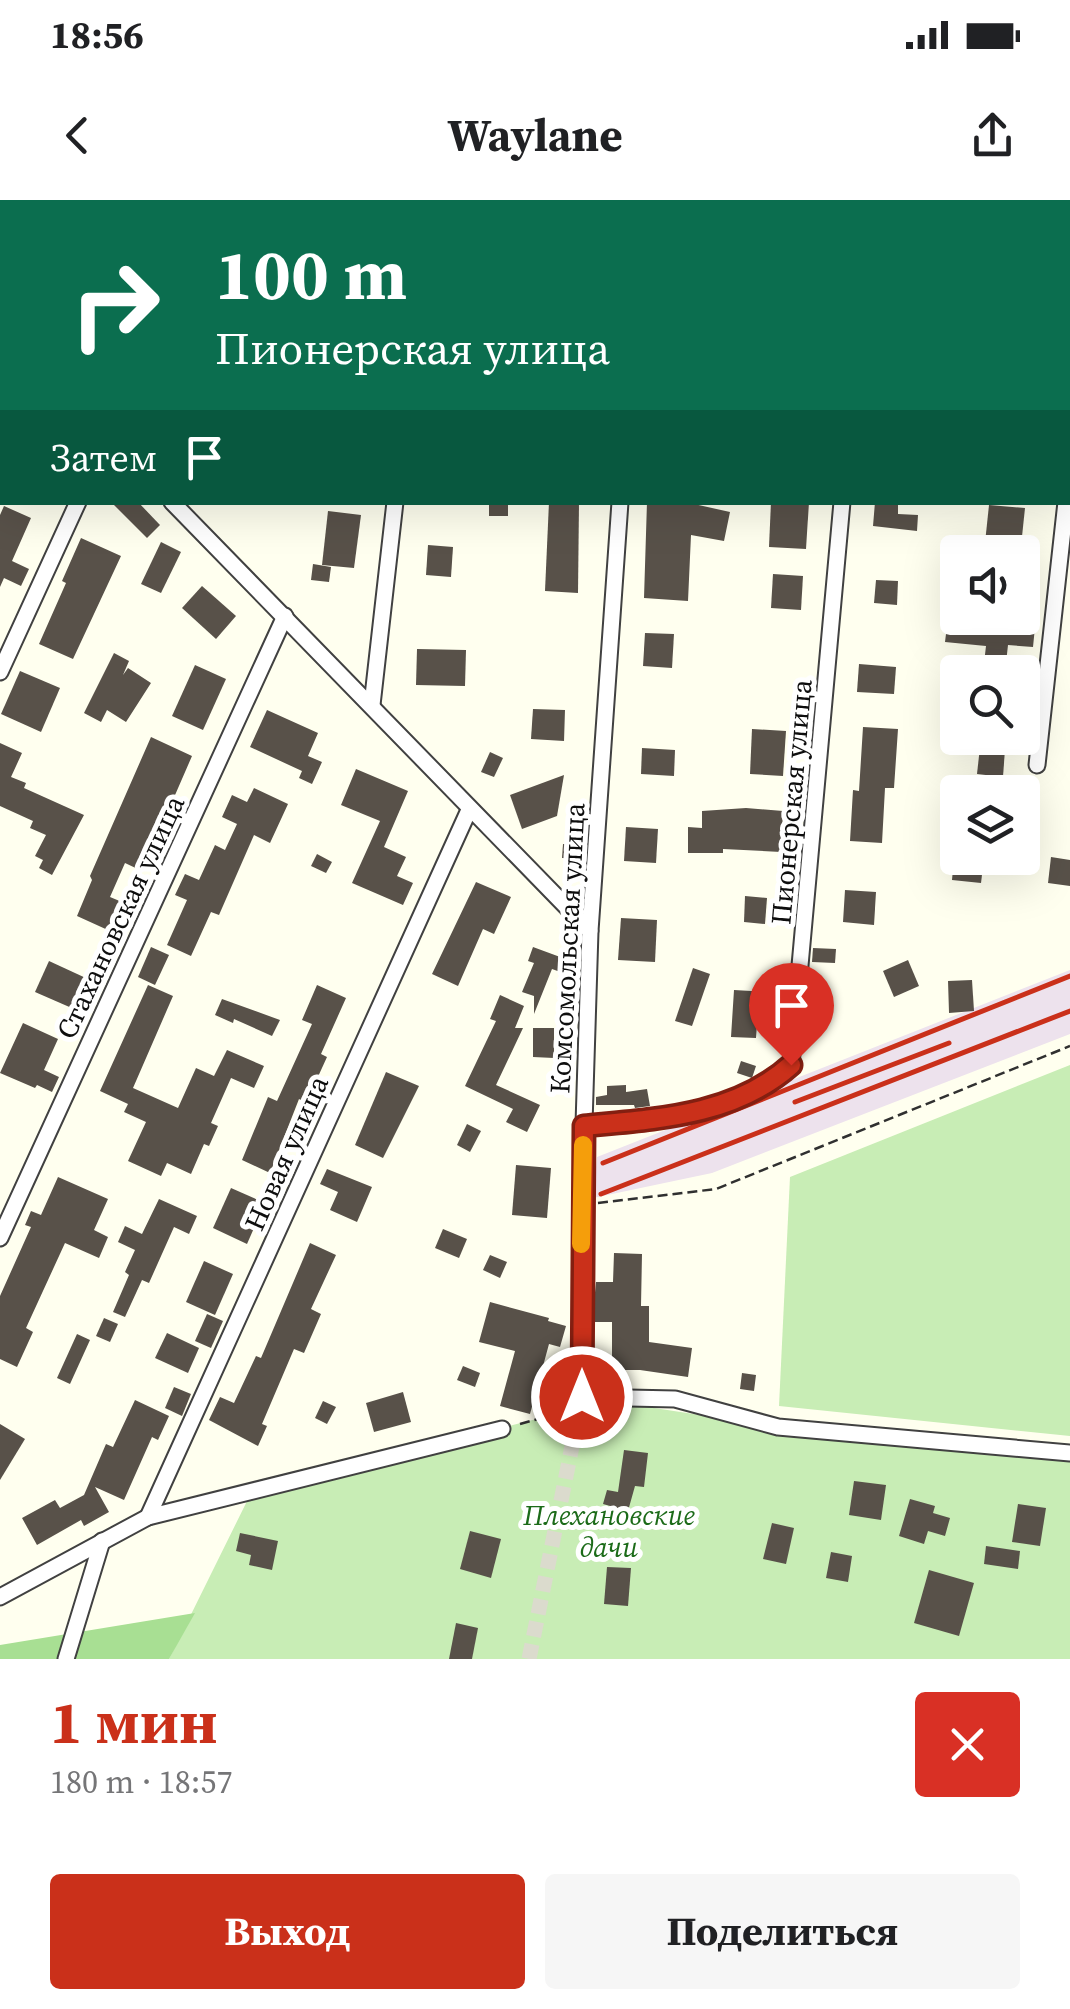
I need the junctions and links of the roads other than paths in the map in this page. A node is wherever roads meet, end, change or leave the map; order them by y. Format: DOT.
graph roads {
  1 [pos="77,505"];
  2 [pos="175,505"];
  3 [pos="394,505"];
  4 [pos="620,505"];
  5 [pos="842,505"];
  6 [pos="1066,505"];
  7 [pos="285,616"];
  8 [pos="0,672"];
  9 [pos="372,705"];
  10 [pos="1037,765"];
  11 [pos="469,810"];
  12 [pos="590,931"];
  13 [pos="584,1126"];
  14 [pos="0,1238"];
  15 [pos="502,1429"];
  16 [pos="1070,1453"];
  17 [pos="148,1517"];
  18 [pos="102,1540"];
  19 [pos="0,1597"];
  20 [pos="66,1659"];
  1 -- 8 [label="street"];
  2 -- 7 [label="street"];
  3 -- 9 [label="street"];
  4 -- 12 [label="street, Комсомольская улица"];
  5 -- 13 [label="street, Пионерская улица"];
  6 -- 10 [label="street"];
  7 -- 9 [label="street"];
  7 -- 14 [label="street, Стахановская улица"];
  9 -- 11 [label="street"];
  11 -- 12 [label="street"];
  11 -- 17 [label="street, Новая улица"];
  12 -- 13 [label="street, Комсомольская улица"];
  13 -- 16 [label="street, Комсомольская улица"];
  15 -- 17 [label="street"];
  17 -- 18 [label="street"];
  18 -- 19 [label="street"];
  18 -- 20 [label="street"];
}
